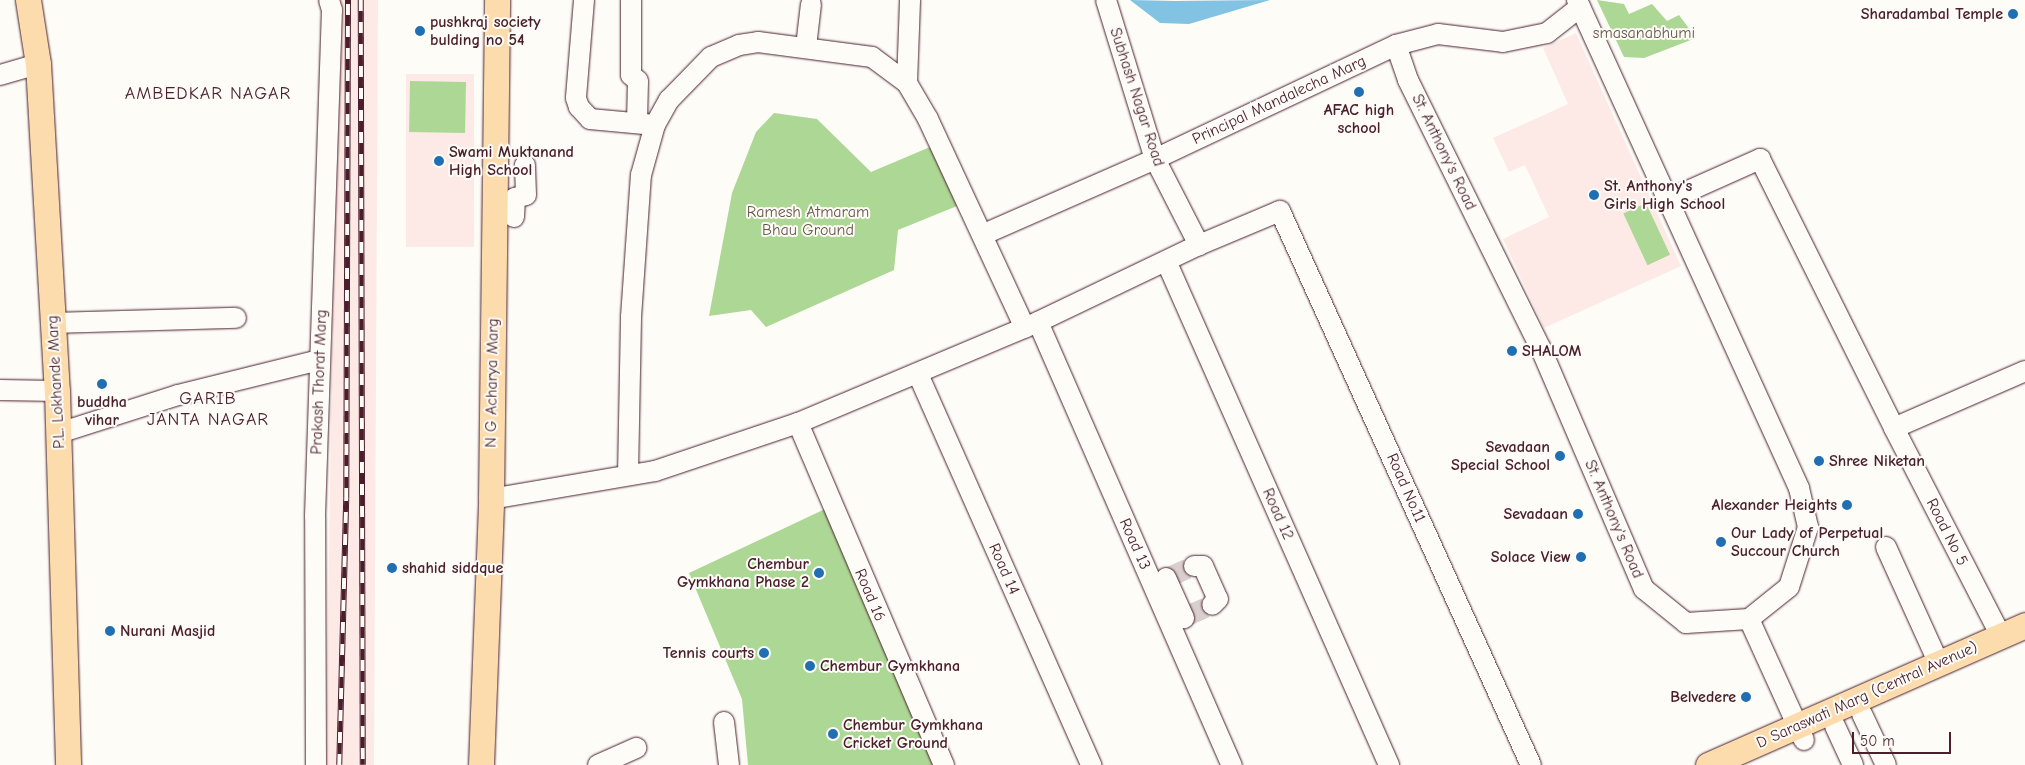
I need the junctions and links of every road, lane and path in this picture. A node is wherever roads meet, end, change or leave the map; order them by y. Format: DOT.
graph roads {
  1 [pos="28,0"];
  2 [pos="329,0"];
  3 [pos="497,0"];
  4 [pos="584,0"];
  5 [pos="631,0"];
  6 [pos="910,0"];
  7 [pos="1106,0"];
  8 [pos="1579,3"];
  9 [pos="811,4"];
  10 [pos="1396,45"];
  11 [pos="806,47"];
  12 [pos="38,64"];
  13 [pos="0,75"];
  14 [pos="907,83"];
  15 [pos="646,124"];
  16 [pos="1155,159"];
  17 [pos="495,180"];
  18 [pos="1668,200"];
  19 [pos="514,217"];
  20 [pos="982,235"];
  21 [pos="1199,246"];
  22 [pos="1167,263"];
  23 [pos="236,318"];
  24 [pos="53,323"];
  25 [pos="1031,325"];
  26 [pos="319,360"];
  27 [pos="2025,371"];
  28 [pos="918,374"];
  29 [pos="0,390"];
  30 [pos="57,390"];
  31 [pos="798,423"];
  32 [pos="1894,428"];
  33 [pos="59,433"];
  34 [pos="628,475"];
  35 [pos="491,499"];
  36 [pos="1886,547"];
  37 [pos="1194,566"];
  38 [pos="1212,605"];
  39 [pos="1749,619"];
  40 [pos="2025,625"];
  41 [pos="2000,636"];
  42 [pos="2025,642"];
  43 [pos="1939,664"];
  44 [pos="1862,714"];
  45 [pos="724,722"];
  46 [pos="1836,726"];
  47 [pos="1800,733"];
  48 [pos="636,748"];
  49 [pos="68,765"];
  50 [pos="316,765"];
  51 [pos="481,765"];
  52 [pos="598,765"];
  53 [pos="729,765"];
  54 [pos="944,765"];
  55 [pos="1090,765"];
  56 [pos="1232,765"];
  57 [pos="1389,765"];
  58 [pos="1531,765"];
  59 [pos="1708,765"];
  60 [pos="1746,765"];
  61 [pos="1853,765"];
  62 [pos="1886,765"];
  1 -- 12 [label="main road, P.L. Lokhande Marg"];
  2 -- 26 [label="street, Prakash Thorat Marg"];
  3 -- 17 [label="main road, N G Acharya Marg"];
  4 -- 15 [label="street"];
  5 -- 15 [label="street"];
  6 -- 14 [label="street"];
  7 -- 16 [label="street, Subhash Nagar Road"];
  8 -- 10 [label="street, Principal Mandalecha Marg"];
  8 -- 18 [label="street"];
  9 -- 11 [label="street"];
  10 -- 16 [label="street, Principal Mandalecha Marg"];
  10 -- 39 [label="street, St. Anthony's Road"];
  11 -- 14 [label="street"];
  11 -- 15 [label="street"];
  12 -- 13 [label="street"];
  12 -- 24 [label="main road, P.L. Lokhande Marg"];
  14 -- 20 [label="street, Road 13"];
  15 -- 34 [label="street"];
  16 -- 20 [label="street, Principal Mandalecha Marg"];
  16 -- 21 [label="street, Subhash Nagar Road"];
  17 -- 19 [label="street"];
  17 -- 35 [label="main road, N G Acharya Marg"];
  18 -- 32 [label="street, Road No 5"];
  18 -- 39 [label="street"];
  20 -- 25 [label="street, Road 13"];
  21 -- 22 [label="street"];
  21 -- 58 [label="street, Road No.11"];
  22 -- 25 [label="street"];
  22 -- 57 [label="street, Road 12"];
  23 -- 24 [label="street"];
  24 -- 30 [label="main road, P.L. Lokhande Marg"];
  25 -- 28 [label="street"];
  25 -- 56 [label="street, Road 13"];
  26 -- 33 [label="street"];
  26 -- 50 [label="street, Prakash Thorat Marg"];
  27 -- 32 [label="street"];
  28 -- 31 [label="street"];
  28 -- 55 [label="street, Road 14"];
  29 -- 30 [label="street"];
  30 -- 33 [label="main road, P.L. Lokhande Marg"];
  31 -- 34 [label="street"];
  31 -- 54 [label="street, Road 16"];
  32 -- 41 [label="street, Road No 5"];
  33 -- 49 [label="main road, P.L. Lokhande Marg"];
  34 -- 35 [label="street"];
  35 -- 51 [label="main road, N G Acharya Marg"];
  36 -- 43 [label="street"];
  37 -- 38 [label="street"];
  39 -- 47 [label="street"];
  40 -- 41 [label="main road, D Saraswati Marg (Central Avenue)"];
  41 -- 43 [label="main road, D Saraswati Marg (Central Avenue)"];
  42 -- 44 [label="main road, D Saraswati Marg (Central Avenue)"];
  43 -- 47 [label="main road, D Saraswati Marg (Central Avenue)"];
  44 -- 46 [label="main road, D Saraswati Marg (Central Avenue)"];
  44 -- 62 [label="street"];
  45 -- 53 [label="street"];
  46 -- 47 [label="main road, D Saraswati Marg (Central Avenue)"];
  46 -- 61 [label="street"];
  47 -- 59 [label="main road, D Saraswati Marg (Central Avenue)"];
  47 -- 60 [label="main road, D Saraswati Marg (Central Avenue)"];
  48 -- 52 [label="street"];
}
